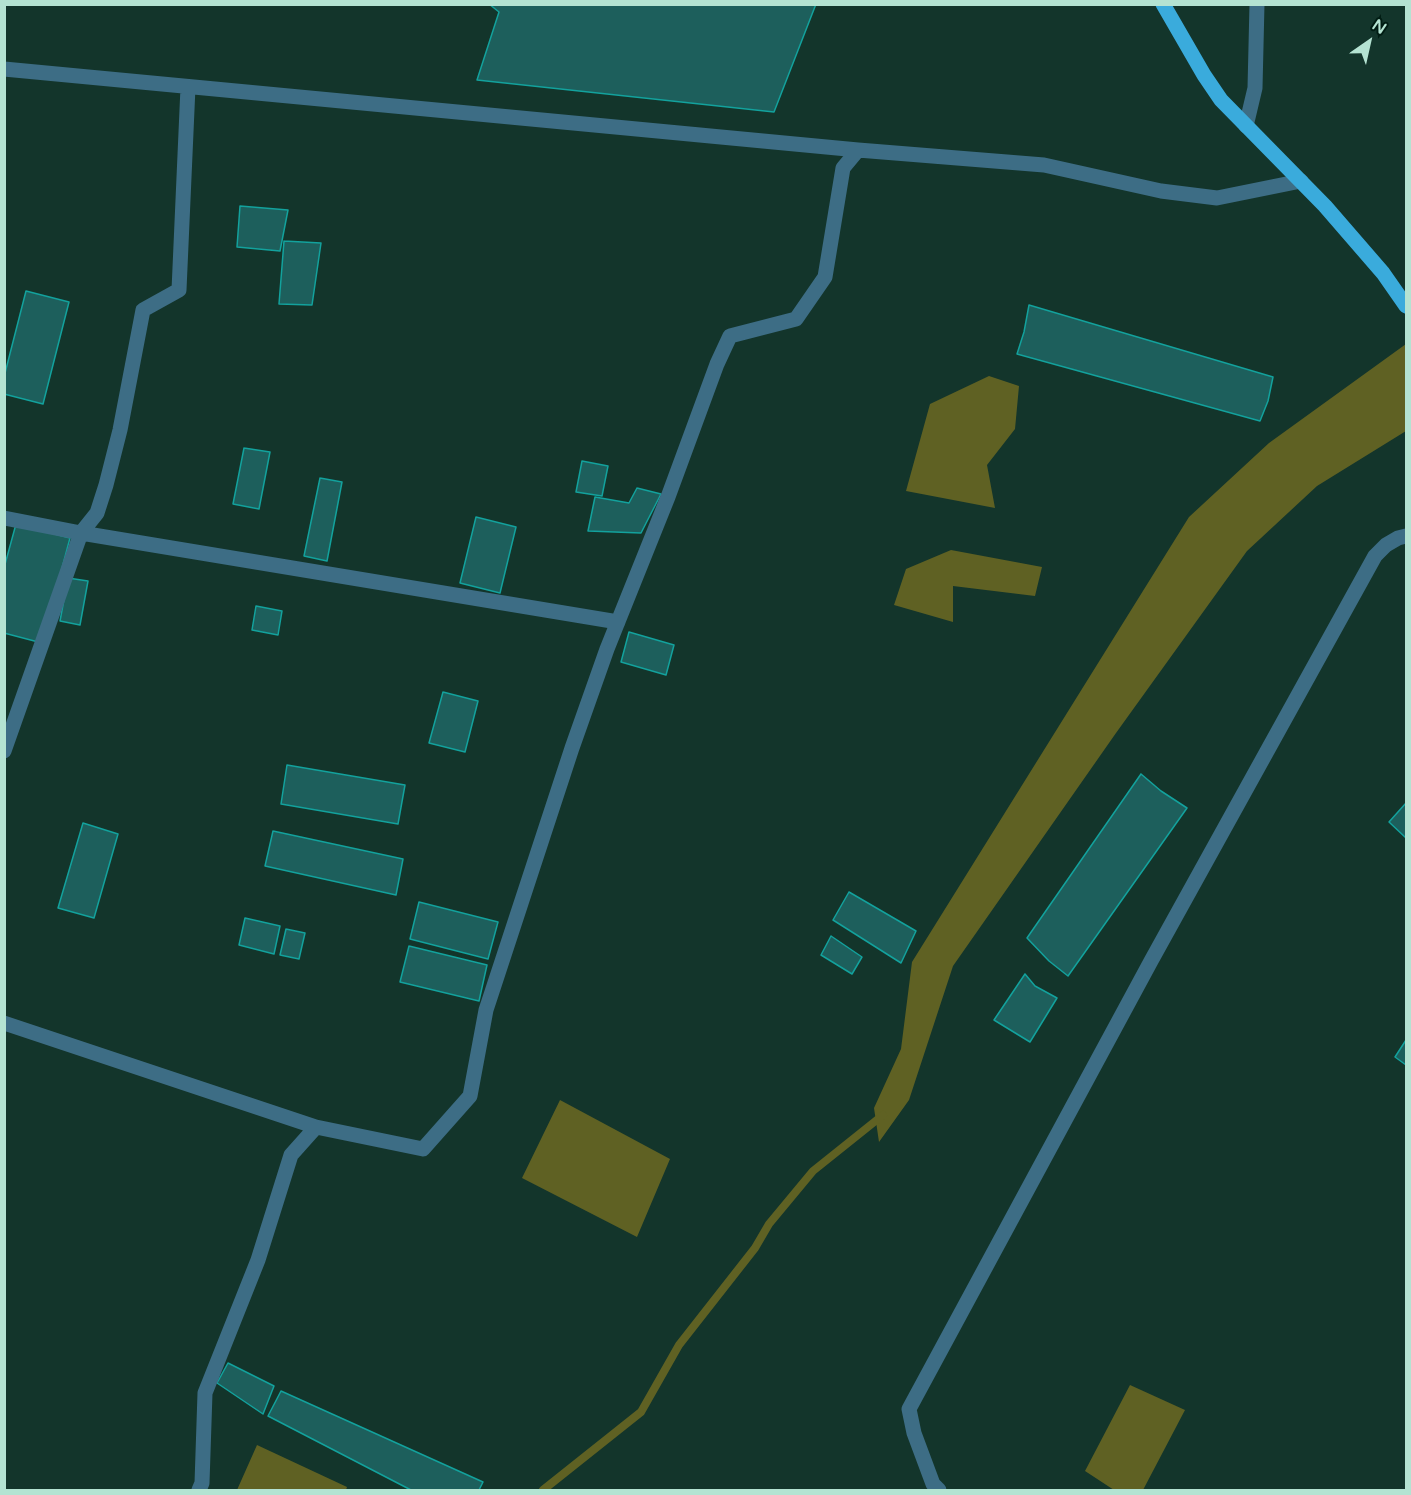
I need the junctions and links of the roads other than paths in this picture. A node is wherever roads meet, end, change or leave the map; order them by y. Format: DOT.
graph roads {
  1 [pos="1163,4"];
  2 [pos="1257,4"];
  3 [pos="4,69"];
  4 [pos="188,87"];
  5 [pos="1246,126"];
  6 [pos="858,150"];
  7 [pos="1301,181"];
  8 [pos="1407,306"];
  9 [pos="4,518"];
  10 [pos="81,533"];
  11 [pos="1407,536"];
  12 [pos="618,622"];
  13 [pos="4,751"];
  14 [pos="4,1023"];
  15 [pos="316,1127"];
  16 [pos="199,1491"];
  17 [pos="939,1491"];
  1 -- 5 [label="main road"];
  2 -- 5 [label="street"];
  3 -- 4 [label="street"];
  4 -- 6 [label="street"];
  4 -- 10 [label="street"];
  5 -- 7 [label="main road"];
  6 -- 7 [label="street"];
  6 -- 12 [label="street"];
  7 -- 8 [label="main road"];
  9 -- 10 [label="street"];
  10 -- 12 [label="street"];
  10 -- 13 [label="street"];
  11 -- 17 [label="street"];
  12 -- 15 [label="street"];
  14 -- 15 [label="street"];
  15 -- 16 [label="street"];
}
